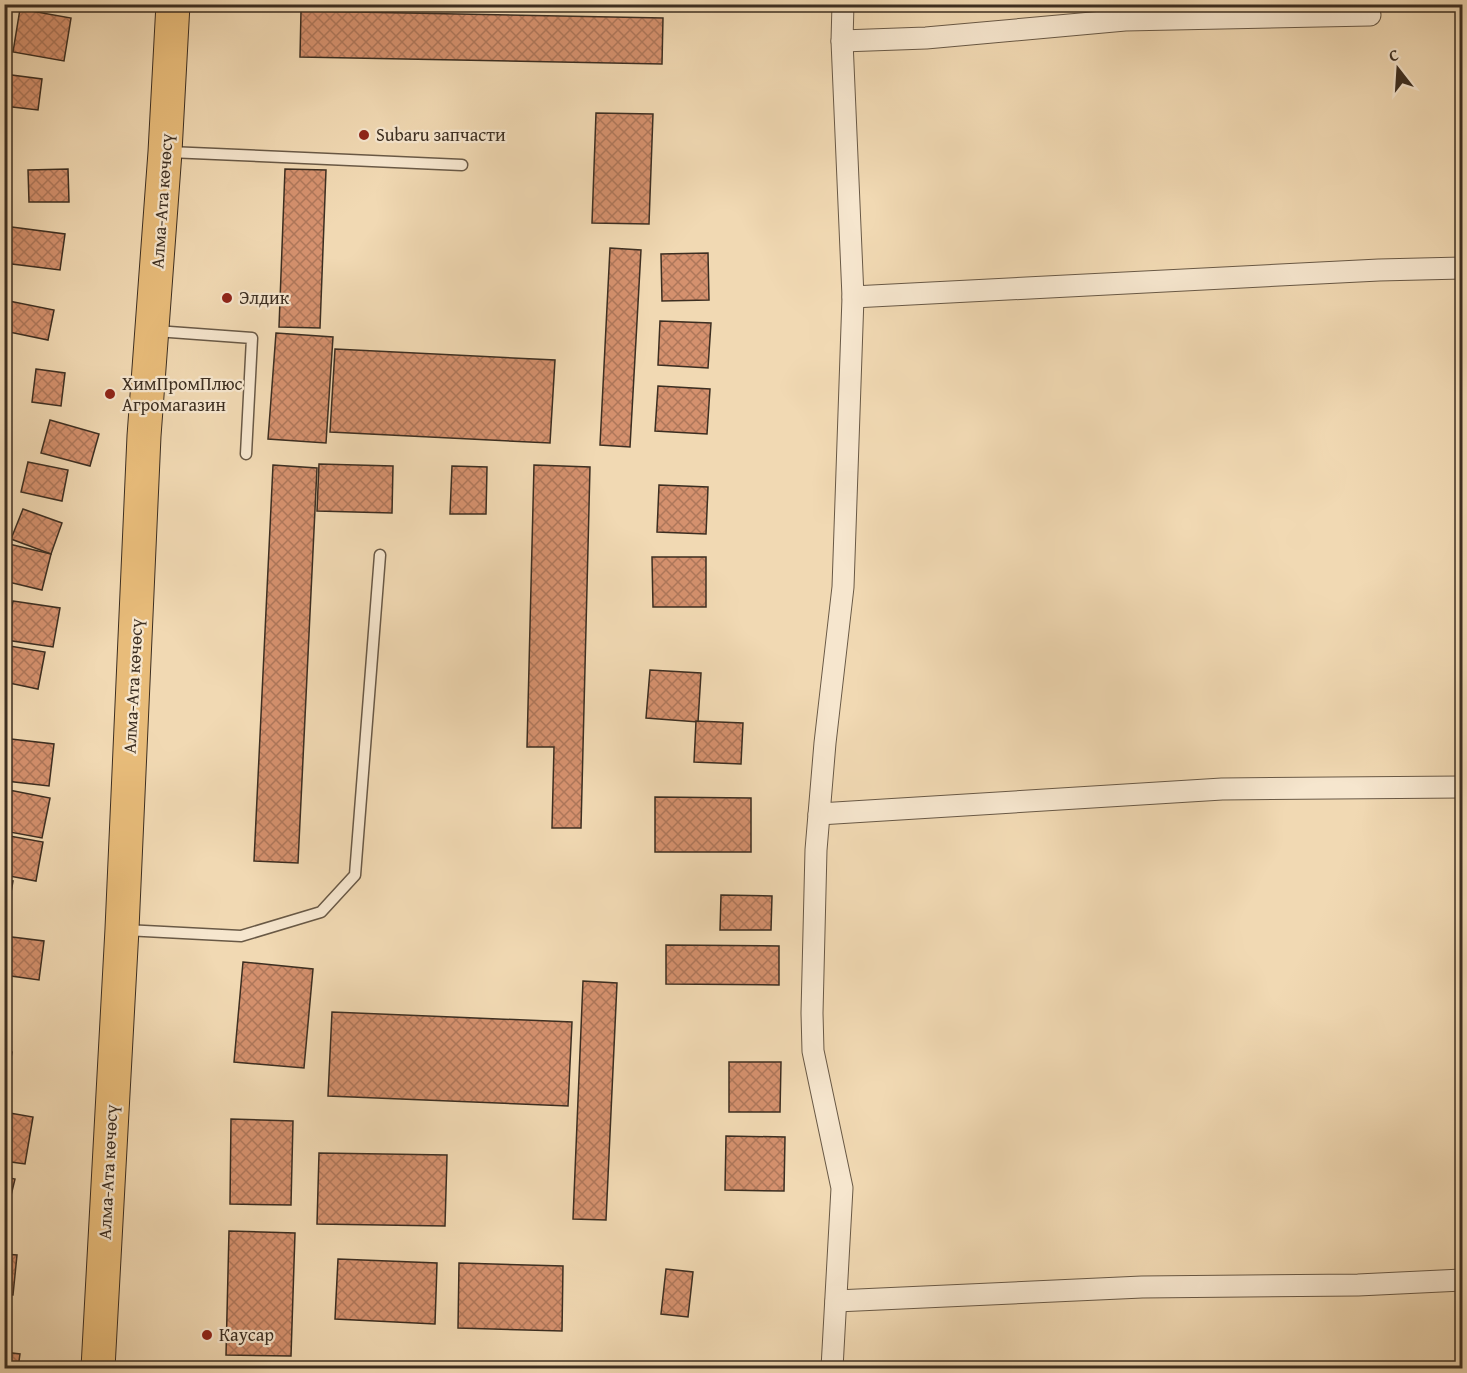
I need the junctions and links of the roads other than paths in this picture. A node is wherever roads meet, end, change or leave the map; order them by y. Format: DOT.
graph roads {
  1 [pos="173,4"];
  2 [pos="843,4"];
  3 [pos="1370,15"];
  4 [pos="842,41"];
  5 [pos="165,152"];
  6 [pos="462,165"];
  7 [pos="1462,268"];
  8 [pos="853,297"];
  9 [pos="153,330"];
  10 [pos="246,454"];
  11 [pos="380,555"];
  12 [pos="1462,787"];
  13 [pos="819,813"];
  14 [pos="122,929"];
  15 [pos="1462,1280"];
  16 [pos="836,1301"];
  17 [pos="98,1368"];
  18 [pos="832,1368"];
  1 -- 5 [label="main road, Алма-Ата көчөсү"];
  2 -- 4 [label="street"];
  3 -- 4 [label="street"];
  4 -- 8 [label="street"];
  5 -- 6 [label="lane"];
  5 -- 9 [label="main road, Алма-Ата көчөсү"];
  7 -- 8 [label="street"];
  8 -- 13 [label="street"];
  9 -- 10 [label="lane"];
  9 -- 14 [label="main road, Алма-Ата көчөсү"];
  11 -- 14 [label="lane"];
  12 -- 13 [label="street"];
  13 -- 16 [label="street"];
  14 -- 17 [label="main road, Алма-Ата көчөсү"];
  15 -- 16 [label="street"];
  16 -- 18 [label="street"];
}
